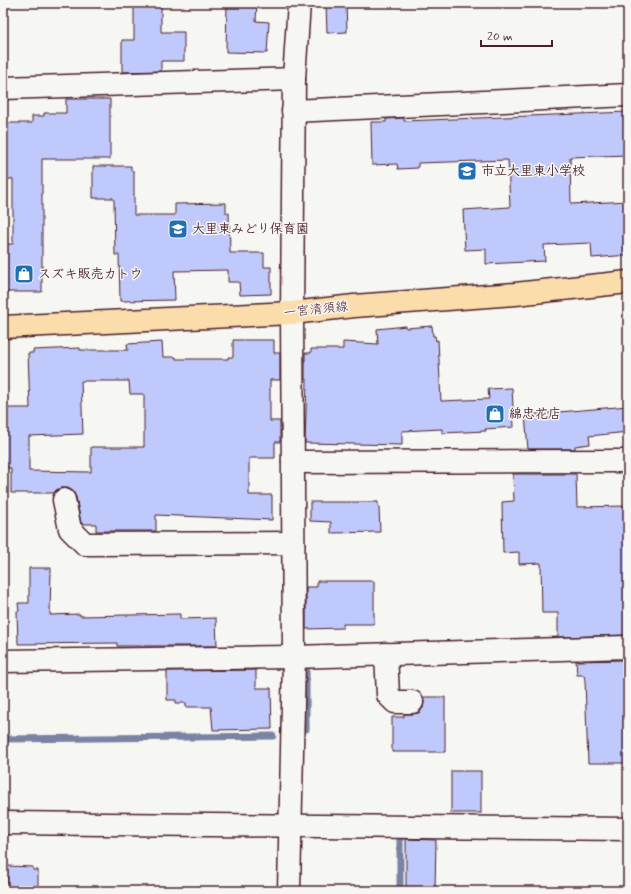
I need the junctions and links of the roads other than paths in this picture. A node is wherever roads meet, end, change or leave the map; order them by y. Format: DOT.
graph roads {
  1 [pos="299,3"];
  2 [pos="294,79"];
  3 [pos="3,88"];
  4 [pos="628,95"];
  5 [pos="294,111"];
  6 [pos="628,282"];
  7 [pos="292,313"];
  8 [pos="3,327"];
  9 [pos="628,461"];
  10 [pos="293,462"];
  11 [pos="64,500"];
  12 [pos="294,543"];
  13 [pos="628,647"];
  14 [pos="386,654"];
  15 [pos="294,657"];
  16 [pos="3,661"];
  17 [pos="412,702"];
  18 [pos="3,823"];
  19 [pos="291,826"];
  20 [pos="628,829"];
  21 [pos="289,891"];
  1 -- 2 [label="street"];
  2 -- 3 [label="street"];
  2 -- 5 [label="street"];
  4 -- 5 [label="street"];
  5 -- 7 [label="street"];
  6 -- 7 [label="main road, 一宮清須線"];
  7 -- 8 [label="main road, 一宮清須線"];
  7 -- 10 [label="street"];
  9 -- 10 [label="street"];
  10 -- 12 [label="street"];
  11 -- 12 [label="street"];
  12 -- 15 [label="street"];
  13 -- 14 [label="street"];
  14 -- 15 [label="street"];
  14 -- 17 [label="street"];
  15 -- 16 [label="street"];
  15 -- 19 [label="street"];
  18 -- 19 [label="street"];
  19 -- 20 [label="street"];
  19 -- 21 [label="street"];
}
